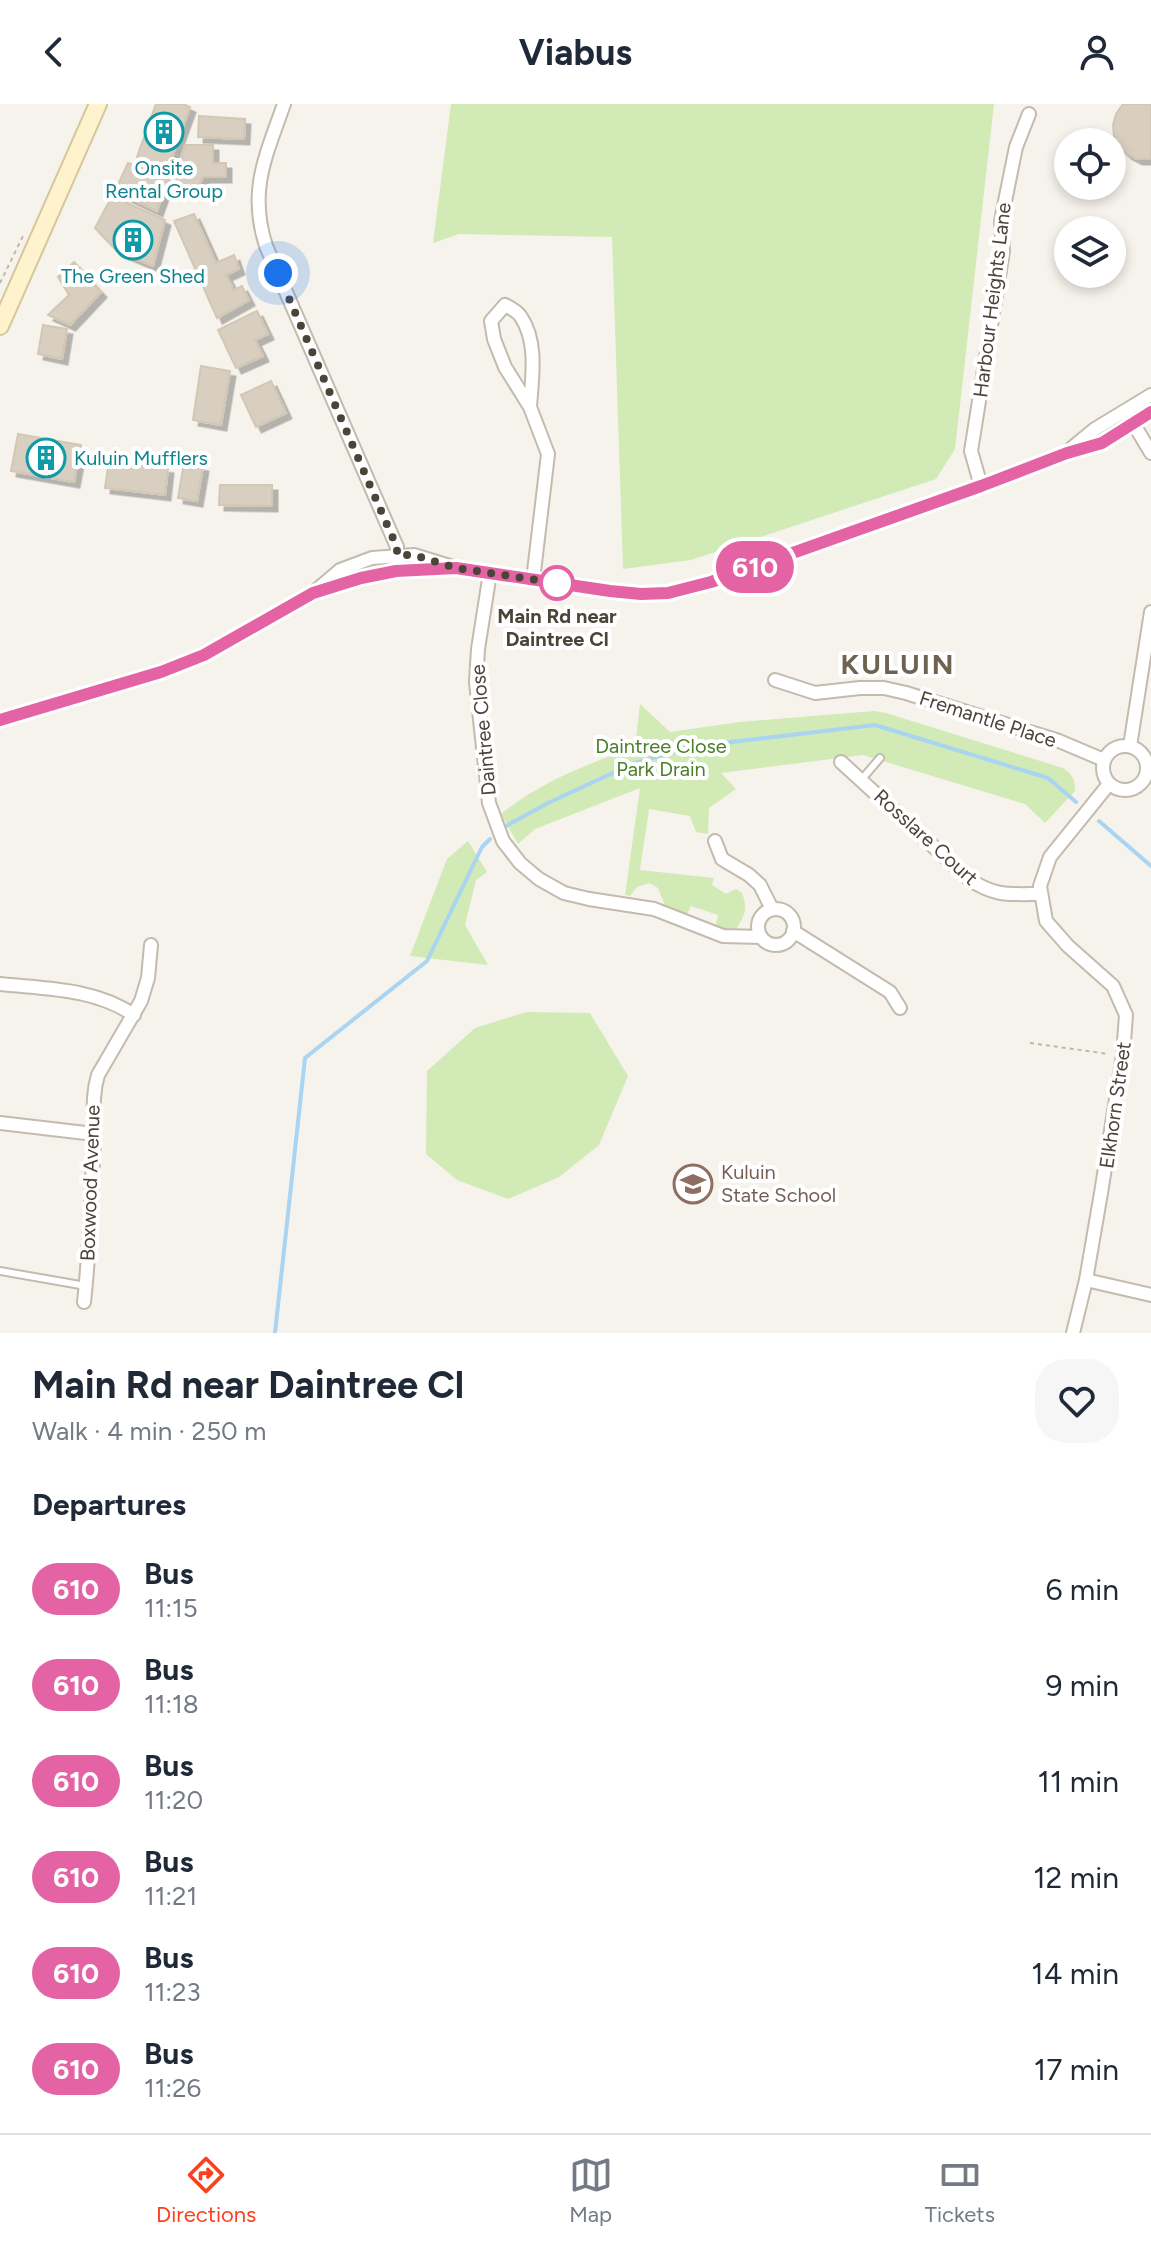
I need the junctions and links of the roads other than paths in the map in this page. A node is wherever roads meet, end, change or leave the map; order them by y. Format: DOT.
graph roads {
  1 [pos="98,104"];
  2 [pos="284,104"];
  3 [pos="1029,114"];
  4 [pos="0,326"];
  5 [pos="1151,395"];
  6 [pos="530,407"];
  7 [pos="1126,412"];
  8 [pos="1151,412"];
  9 [pos="1134,424"];
  10 [pos="1067,453"];
  11 [pos="1151,453"];
  12 [pos="981,486"];
  13 [pos="397,555"];
  14 [pos="456,568"];
  15 [pos="396,571"];
  16 [pos="490,573"];
  17 [pos="533,580"];
  18 [pos="313,593"];
  19 [pos="1151,612"];
  20 [pos="775,680"];
  21 [pos="0,720"];
  22 [pos="1130,746"];
  23 [pos="880,758"];
  24 [pos="1104,760"];
  25 [pos="841,762"];
  26 [pos="1149,770"];
  27 [pos="862,779"];
  28 [pos="1109,784"];
  29 [pos="715,841"];
  30 [pos="1040,894"];
  31 [pos="772,909"];
  32 [pos="793,931"];
  33 [pos="761,937"];
  34 [pos="151,945"];
  35 [pos="0,984"];
  36 [pos="900,1008"];
  37 [pos="134,1015"];
  38 [pos="0,1123"];
  39 [pos="94,1134"];
  40 [pos="0,1271"];
  41 [pos="1086,1280"];
  42 [pos="86,1286"];
  43 [pos="1151,1295"];
  44 [pos="84,1302"];
  45 [pos="1073,1333"];
  1 -- 4 [label="main road"];
  2 -- 13 [label="street"];
  3 -- 12 [label="street, Harbour Heights Lane"];
  5 -- 7 [label="street"];
  6 -- 6 [label="street"];
  6 -- 17 [label="street"];
  7 -- 9 [label="street"];
  7 -- 10 [label="street"];
  8 -- 9 [label="street"];
  9 -- 10 [label="street"];
  9 -- 11 [label="street"];
  10 -- 12 [label="street"];
  12 -- 17 [label="street"];
  13 -- 14 [label="street"];
  13 -- 15 [label="street"];
  13 -- 18 [label="street"];
  14 -- 15 [label="street"];
  14 -- 16 [label="street"];
  15 -- 18 [label="street"];
  16 -- 17 [label="street"];
  16 -- 33 [label="street, Daintree Close"];
  18 -- 21 [label="street"];
  19 -- 22 [label="street"];
  20 -- 24 [label="street, Fremantle Place"];
  22 -- 24 [label="street"];
  22 -- 26 [label="street"];
  23 -- 27 [label="lane, Rosslare Court"];
  24 -- 28 [label="street"];
  25 -- 27 [label="street, Rosslare Court"];
  26 -- 28 [label="street"];
  27 -- 30 [label="street, Rosslare Court"];
  28 -- 30 [label="street"];
  29 -- 31 [label="street"];
  30 -- 41 [label="street, Elkhorn Street"];
  31 -- 32 [label="street"];
  31 -- 33 [label="street"];
  32 -- 33 [label="street"];
  32 -- 36 [label="street"];
  34 -- 37 [label="street, Boxwood Avenue"];
  35 -- 37 [label="street"];
  37 -- 39 [label="street, Boxwood Avenue"];
  38 -- 39 [label="street"];
  39 -- 42 [label="street, Boxwood Avenue"];
  40 -- 42 [label="lane"];
  41 -- 43 [label="street"];
  41 -- 45 [label="street, Elkhorn Street"];
  42 -- 44 [label="street, Boxwood Avenue"];
}
